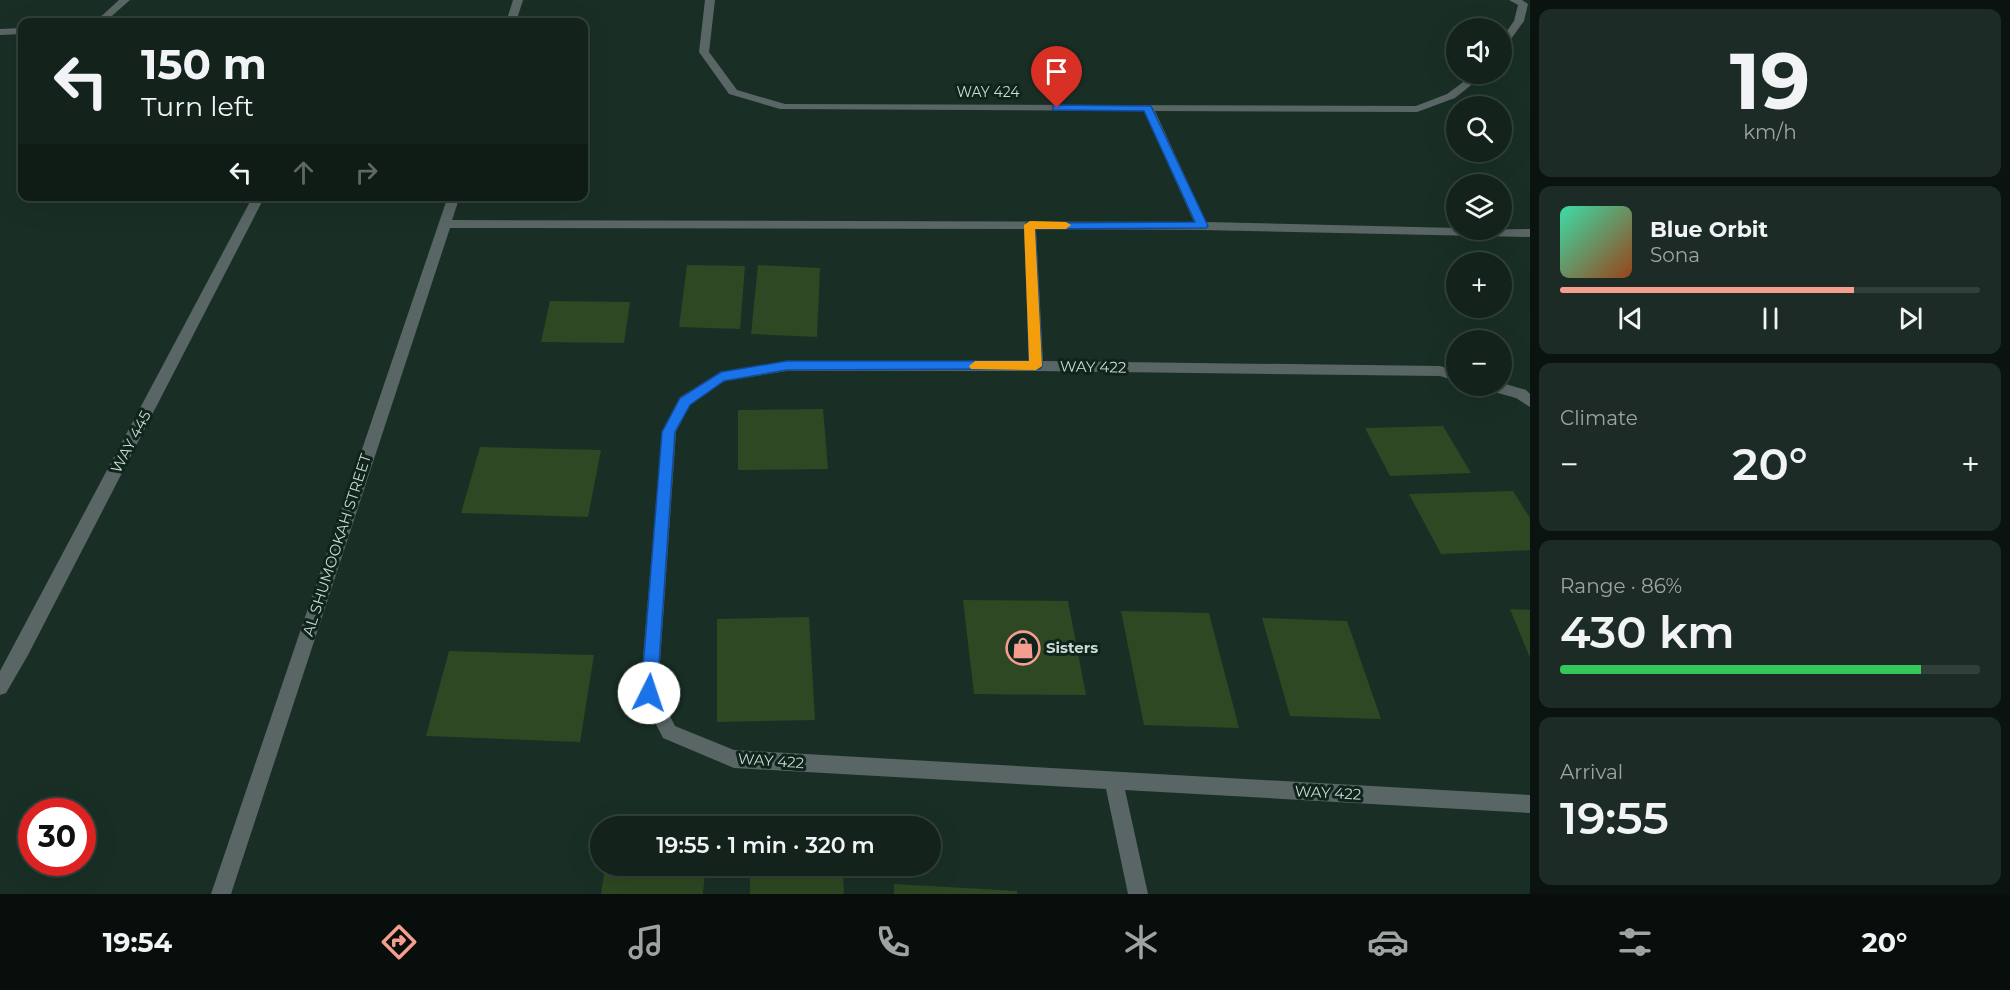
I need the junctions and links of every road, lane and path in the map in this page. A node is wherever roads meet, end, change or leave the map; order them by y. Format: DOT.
graph roads {
  1 [pos="125,0"];
  2 [pos="518,0"];
  3 [pos="710,0"];
  4 [pos="1514,0"];
  5 [pos="105,18"];
  6 [pos="512,18"];
  7 [pos="1512,30"];
  8 [pos="18,31"];
  9 [pos="0,32"];
  10 [pos="1467,84"];
  11 [pos="1148,108"];
  12 [pos="256,201"];
  13 [pos="452,201"];
  14 [pos="445,224"];
  15 [pos="1030,225"];
  16 [pos="1202,226"];
  17 [pos="1530,233"];
  18 [pos="1036,366"];
  19 [pos="1446,373"];
  20 [pos="1512,392"];
  21 [pos="1530,402"];
  22 [pos="0,687"];
  23 [pos="1114,781"];
  24 [pos="1530,804"];
  25 [pos="221,894"];
  26 [pos="1138,894"];
  1 -- 5 [label="street"];
  2 -- 6 [label="street"];
  3 -- 11 [label="street, WAY 424"];
  4 -- 7 [label="street"];
  8 -- 9 [label="street"];
  10 -- 11 [label="street, WAY 424"];
  11 -- 16 [label="street"];
  12 -- 22 [label="street, WAY 445"];
  13 -- 14 [label="street, AL SHUMOOKAH STREET"];
  14 -- 15 [label="street"];
  14 -- 25 [label="street, AL SHUMOOKAH STREET"];
  15 -- 16 [label="street"];
  15 -- 18 [label="street"];
  16 -- 17 [label="street"];
  18 -- 19 [label="street, WAY 422"];
  18 -- 23 [label="street, WAY 422"];
  20 -- 21 [label="street"];
  23 -- 24 [label="street, WAY 422"];
  23 -- 26 [label="street"];
}
